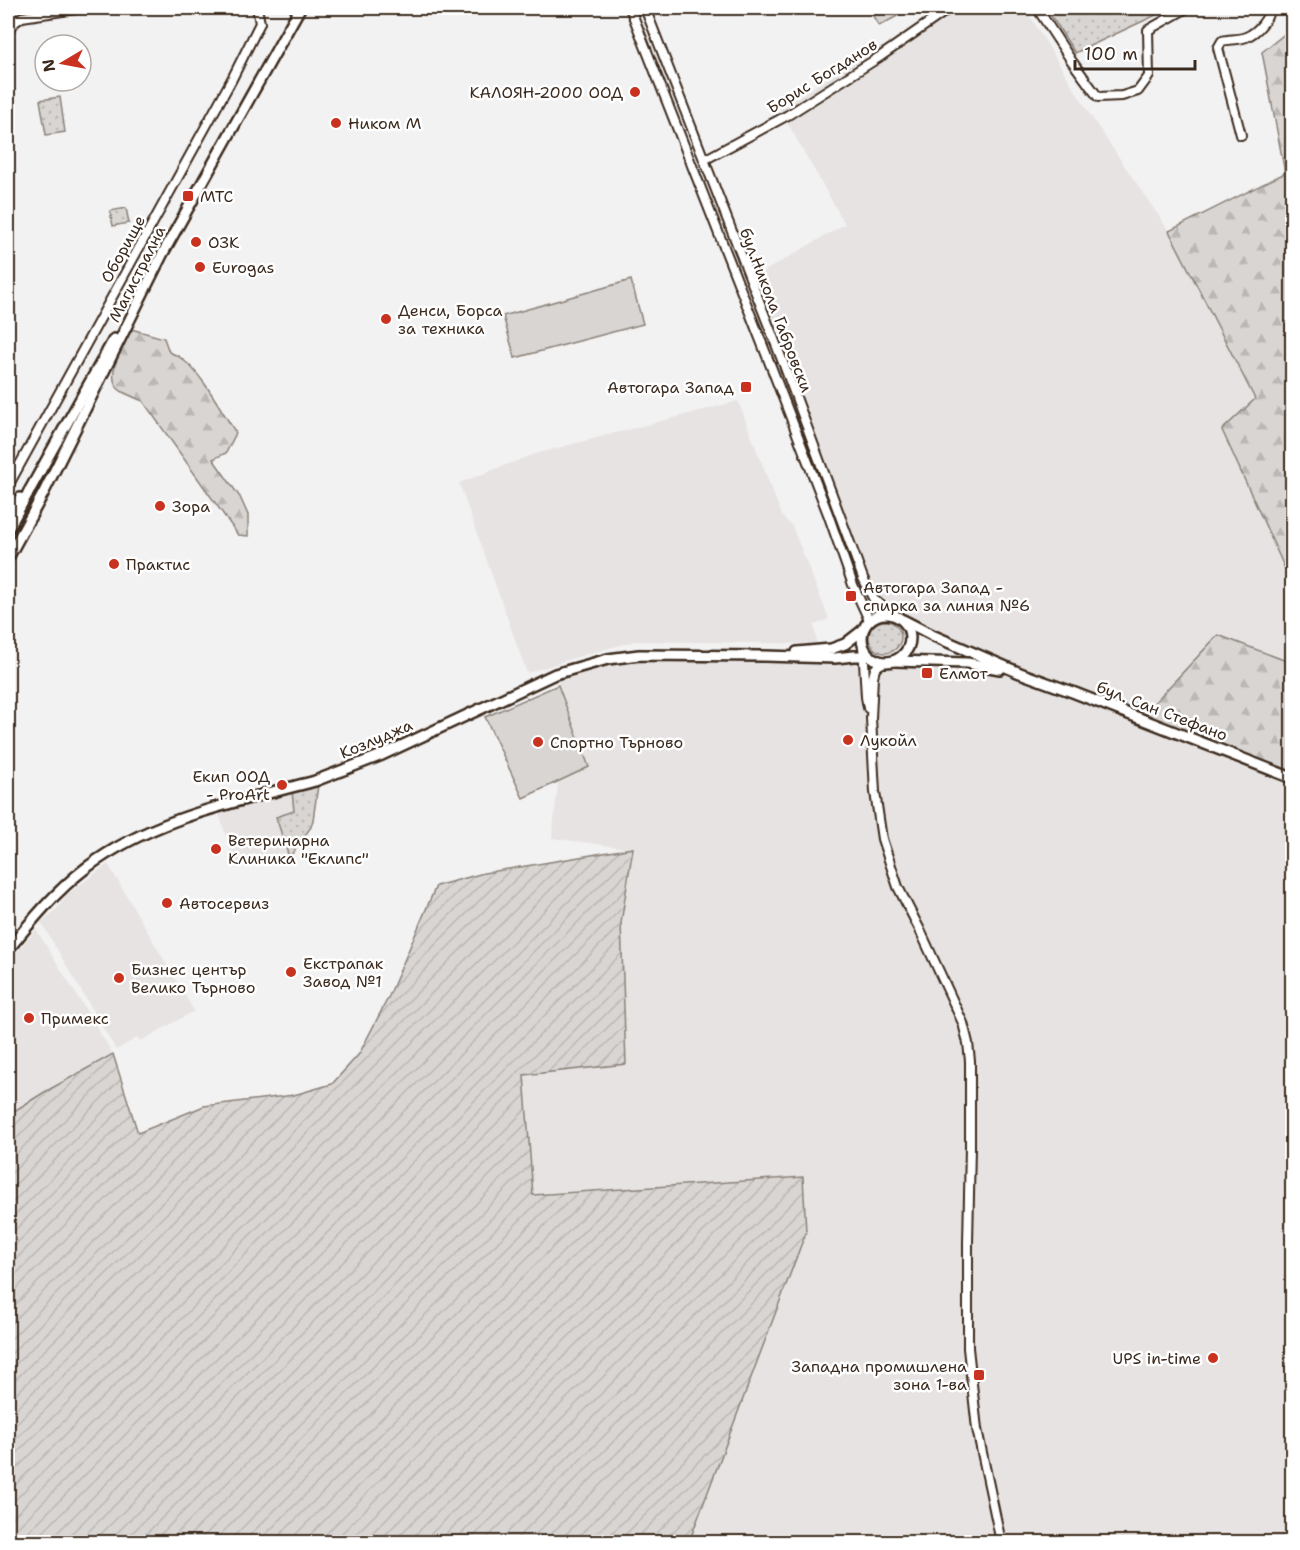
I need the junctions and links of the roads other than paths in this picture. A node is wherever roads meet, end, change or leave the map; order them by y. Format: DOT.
graph roads {
  1 [pos="82,8"];
  2 [pos="257,8"];
  3 [pos="300,8"];
  4 [pos="630,8"];
  5 [pos="645,8"];
  6 [pos="950,8"];
  7 [pos="1037,8"];
  8 [pos="1187,8"];
  9 [pos="1270,8"];
  10 [pos="11,20"];
  11 [pos="8,30"];
  12 [pos="1241,135"];
  13 [pos="704,160"];
  14 [pos="164,253"];
  15 [pos="46,462"];
  16 [pos="8,486"];
  17 [pos="8,511"];
  18 [pos="8,530"];
  19 [pos="8,558"];
  20 [pos="892,614"];
  21 [pos="869,620"];
  22 [pos="903,620"];
  23 [pos="863,630"];
  24 [pos="764,656"];
  25 [pos="867,656"];
  26 [pos="889,661"];
  27 [pos="1020,673"];
  28 [pos="870,718"];
  29 [pos="1293,778"];
  30 [pos="27,927"];
  31 [pos="8,940"];
  32 [pos="8,950"];
  33 [pos="1000,1542"];
  1 -- 10 [label="street"];
  2 -- 16 [label="street, Оборище"];
  3 -- 14 [label="main road, Магистрална"];
  4 -- 21 [label="street, бул.Никола Габровски"];
  5 -- 13 [label="street, бул.Никола Габровски"];
  6 -- 13 [label="street, Борис Богданов"];
  7 -- 8 [label="street"];
  9 -- 12 [label="street"];
  10 -- 11 [label="street"];
  13 -- 20 [label="street, бул.Никола Габровски"];
  14 -- 15 [label="main road"];
  14 -- 19 [label="main road, Магистрална"];
  15 -- 17 [label="main road"];
  15 -- 18 [label="main road"];
  20 -- 21 [label="main road"];
  20 -- 22 [label="main road"];
  21 -- 23 [label="main road"];
  22 -- 26 [label="main road"];
  22 -- 27 [label="main road, бул. Сан Стефано"];
  23 -- 24 [label="main road, Козлуджа"];
  23 -- 25 [label="main road"];
  24 -- 25 [label="main road, Козлуджа"];
  24 -- 30 [label="main road, Козлуджа"];
  25 -- 26 [label="main road"];
  25 -- 28 [label="street"];
  26 -- 27 [label="main road, бул. Сан Стефано"];
  26 -- 28 [label="street"];
  27 -- 29 [label="main road, бул. Сан Стефано"];
  28 -- 33 [label="street"];
  30 -- 31 [label="main road"];
  30 -- 32 [label="main road"];
}
